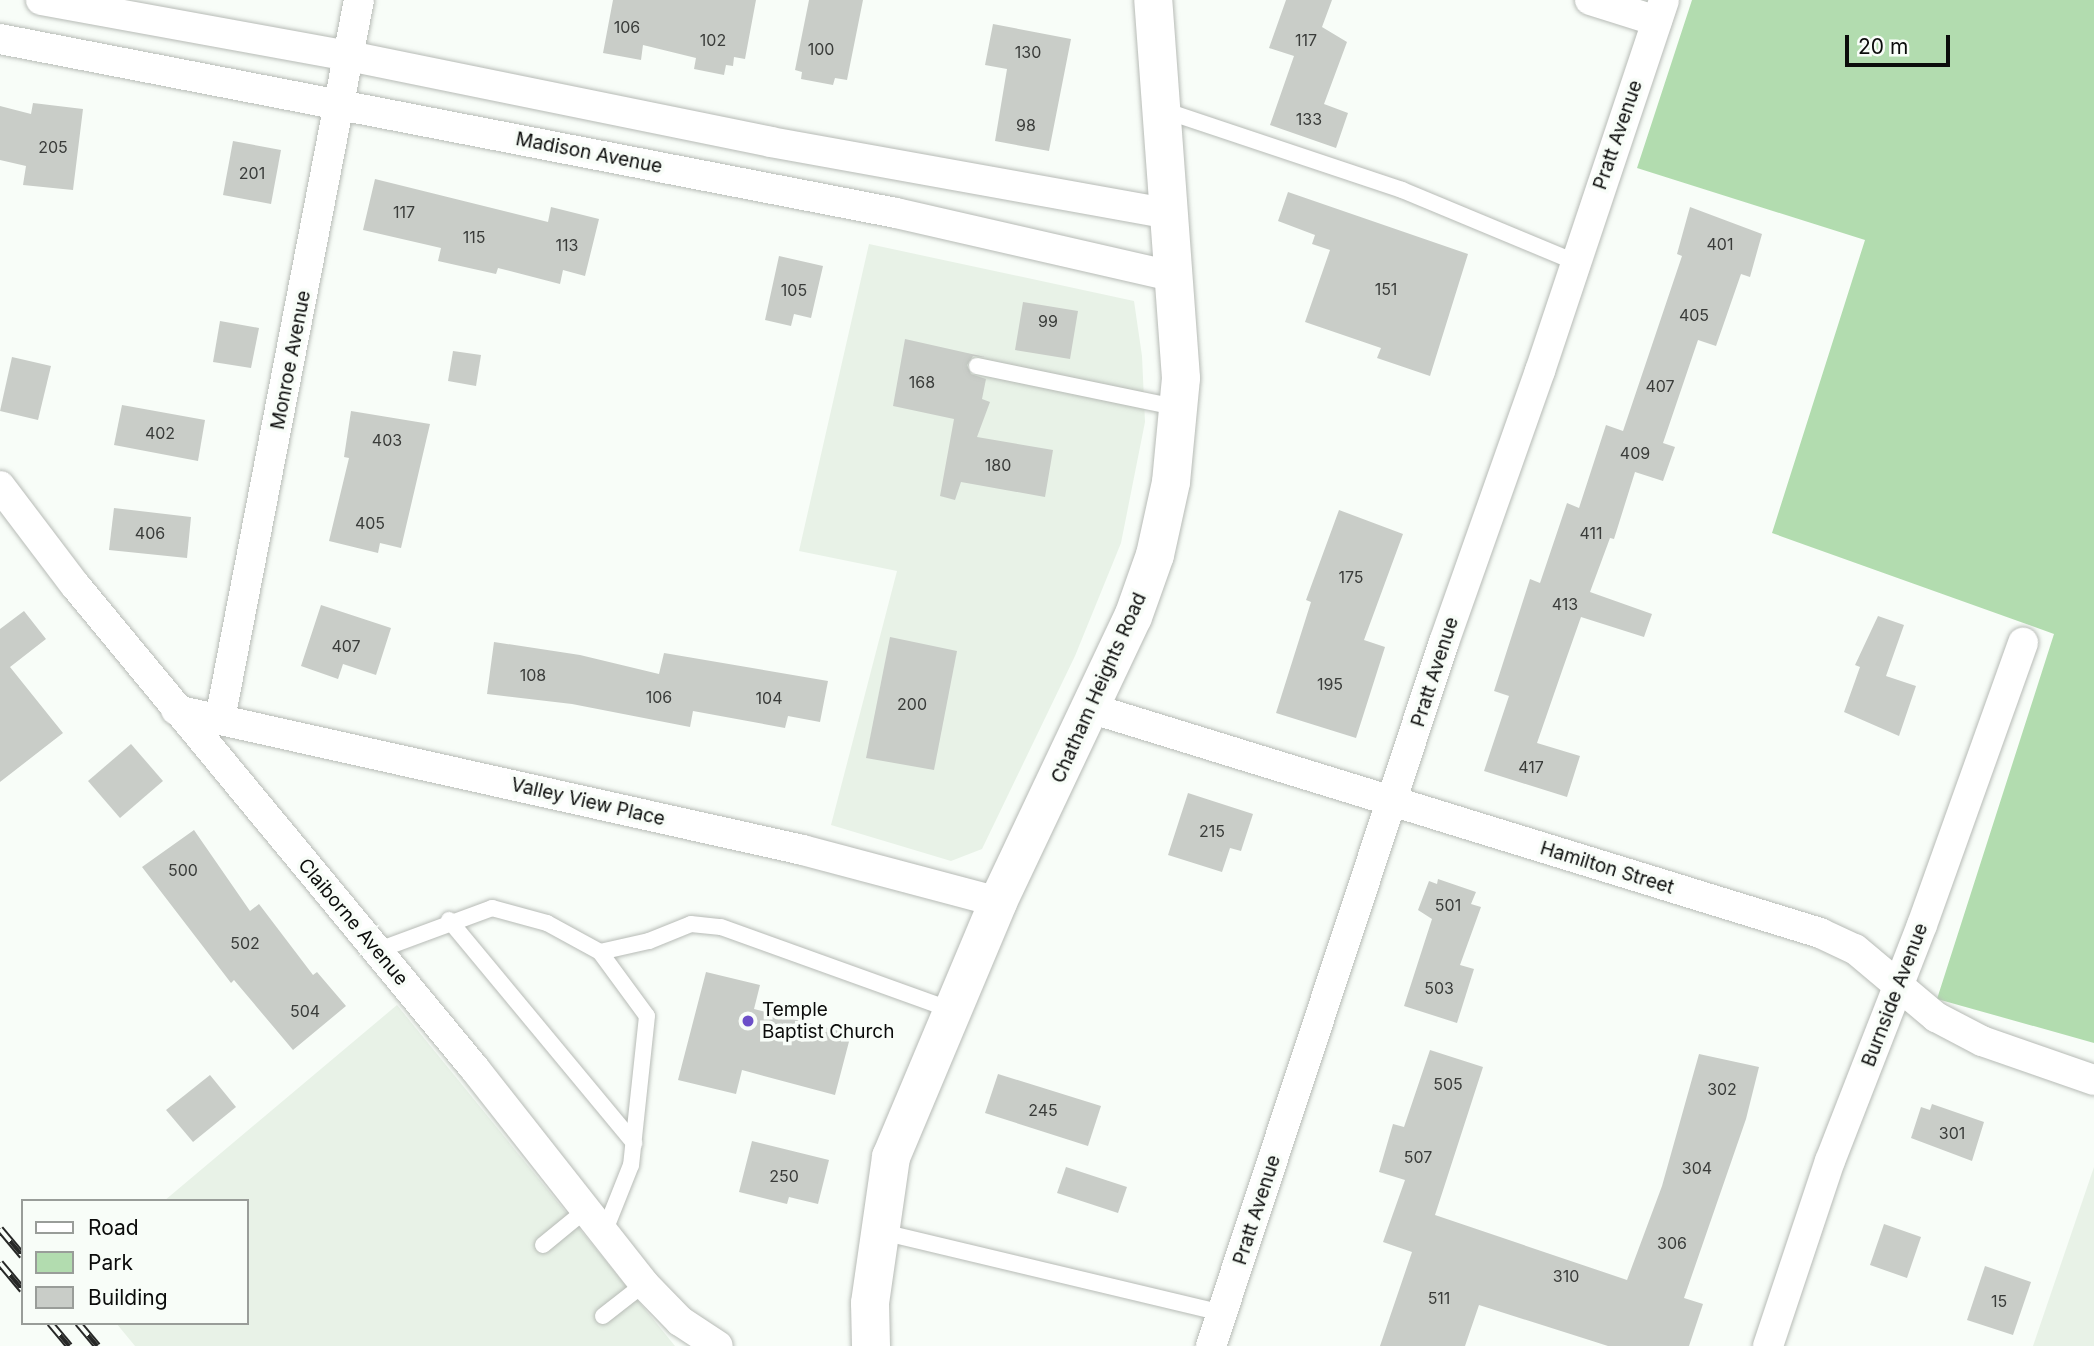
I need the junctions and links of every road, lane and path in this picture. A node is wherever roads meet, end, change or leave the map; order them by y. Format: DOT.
graph roads {
  1 [pos="41,0"];
  2 [pos="359,0"];
  3 [pos="1153,0"];
  4 [pos="1590,0"];
  5 [pos="1660,10"];
  6 [pos="0,39"];
  7 [pos="348,56"];
  8 [pos="339,106"];
  9 [pos="1160,109"];
  10 [pos="1170,214"];
  11 [pos="1575,261"];
  12 [pos="1175,277"];
  13 [pos="977,366"];
  14 [pos="1180,408"];
  15 [pos="0,486"];
  16 [pos="2023,643"];
  17 [pos="1093,709"];
  18 [pos="176,710"];
  19 [pos="220,719"];
  20 [pos="1392,803"];
  21 [pos="998,902"];
  22 [pos="449,920"];
  23 [pos="376,951"];
  24 [pos="600,952"];
  25 [pos="1898,985"];
  26 [pos="951,1010"];
  27 [pos="2094,1080"];
  28 [pos="634,1143"];
  29 [pos="596,1221"];
  30 [pos="878,1231"];
  31 [pos="543,1245"];
  32 [pos="644,1284"];
  33 [pos="1223,1313"];
  34 [pos="603,1317"];
  35 [pos="718,1346"];
  36 [pos="871,1346"];
  37 [pos="1211,1346"];
  38 [pos="1768,1346"];
  1 -- 7 [label="street"];
  2 -- 7 [label="street, Monroe Avenue"];
  3 -- 9 [label="main road, Chatham Heights Road"];
  4 -- 5 [label="street"];
  5 -- 11 [label="street, Pratt Avenue"];
  6 -- 8 [label="street, Madison Avenue"];
  7 -- 8 [label="street, Monroe Avenue"];
  7 -- 10 [label="street"];
  8 -- 12 [label="street, Madison Avenue"];
  8 -- 19 [label="street, Monroe Avenue"];
  9 -- 10 [label="main road, Chatham Heights Road"];
  9 -- 11 [label="lane"];
  10 -- 12 [label="main road, Chatham Heights Road"];
  11 -- 20 [label="street, Pratt Avenue"];
  12 -- 14 [label="main road, Chatham Heights Road"];
  13 -- 14 [label="lane"];
  14 -- 17 [label="main road, Chatham Heights Road"];
  15 -- 18 [label="street, Claiborne Avenue"];
  16 -- 25 [label="street, Burnside Avenue"];
  17 -- 20 [label="street, Hamilton Street"];
  17 -- 21 [label="main road, Chatham Heights Road"];
  18 -- 19 [label="street, Valley View Place"];
  18 -- 23 [label="street, Claiborne Avenue"];
  19 -- 21 [label="street, Valley View Place"];
  20 -- 25 [label="street, Hamilton Street"];
  20 -- 33 [label="street, Pratt Avenue"];
  21 -- 26 [label="main road, Chatham Heights Road"];
  22 -- 23 [label="lane"];
  22 -- 24 [label="lane"];
  22 -- 28 [label="lane"];
  23 -- 29 [label="street, Claiborne Avenue"];
  24 -- 26 [label="lane"];
  24 -- 28 [label="lane"];
  25 -- 27 [label="street, Hamilton Street"];
  25 -- 38 [label="street, Burnside Avenue"];
  26 -- 30 [label="main road, Chatham Heights Road"];
  28 -- 29 [label="lane"];
  29 -- 31 [label="lane"];
  29 -- 32 [label="street, Claiborne Avenue"];
  30 -- 33 [label="lane"];
  30 -- 36 [label="main road, Chatham Heights Road"];
  32 -- 34 [label="lane"];
  32 -- 35 [label="street, Claiborne Avenue"];
  33 -- 37 [label="street, Pratt Avenue"];
}
